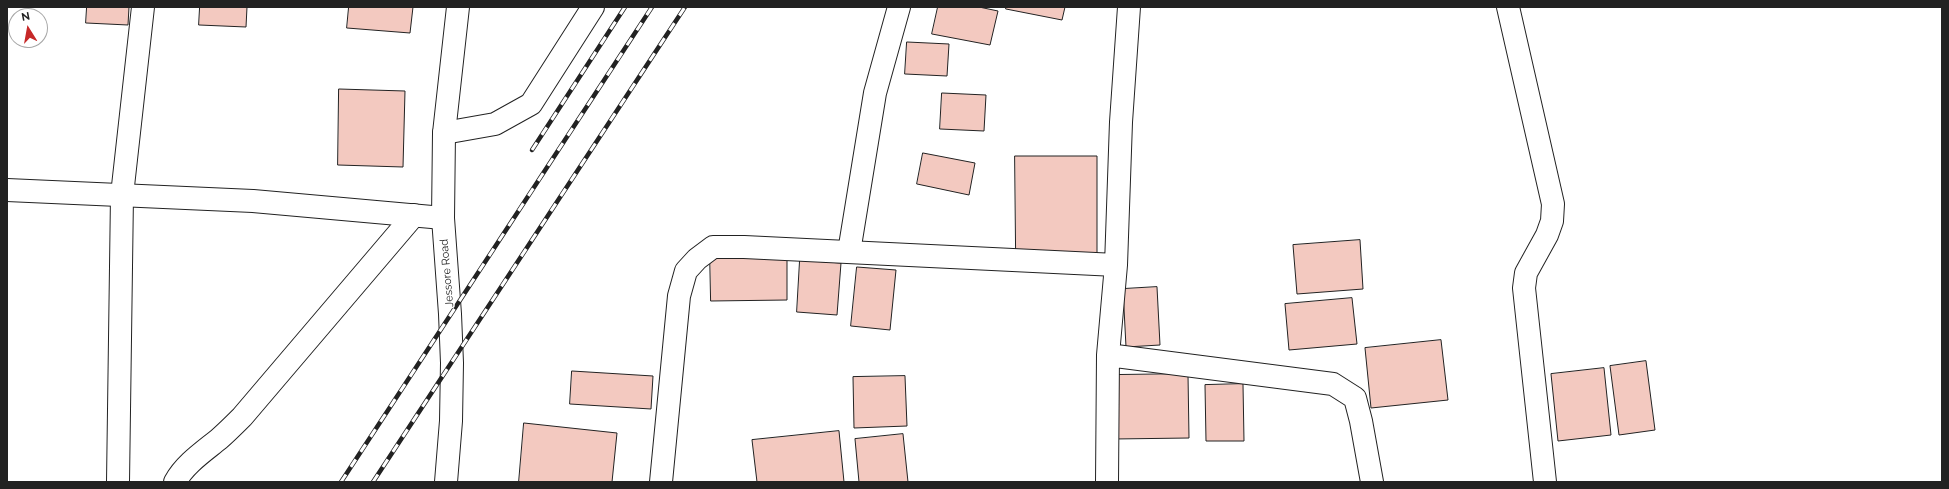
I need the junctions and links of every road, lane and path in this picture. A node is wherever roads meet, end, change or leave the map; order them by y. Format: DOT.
graph roads {
  1 [pos="142,7"];
  2 [pos="458,7"];
  3 [pos="593,7"];
  4 [pos="899,7"];
  5 [pos="1129,7"];
  6 [pos="1508,7"];
  7 [pos="444,133"];
  8 [pos="7,190"];
  9 [pos="122,195"];
  10 [pos="414,215"];
  11 [pos="443,218"];
  12 [pos="849,252"];
  13 [pos="1116,265"];
  14 [pos="1108,355"];
  15 [pos="118,482"];
  16 [pos="174,482"];
  17 [pos="446,482"];
  18 [pos="661,482"];
  19 [pos="1107,482"];
  20 [pos="1372,482"];
  21 [pos="1545,482"];
  1 -- 9 [label="main road"];
  2 -- 7 [label="main road, Jessore Road"];
  3 -- 7 [label="main road"];
  4 -- 12 [label="main road"];
  5 -- 13 [label="main road"];
  6 -- 21 [label="main road"];
  7 -- 11 [label="main road, Jessore Road"];
  8 -- 9 [label="main road"];
  9 -- 10 [label="main road"];
  9 -- 15 [label="main road"];
  10 -- 11 [label="main road"];
  10 -- 16 [label="main road"];
  11 -- 17 [label="main road, Jessore Road"];
  12 -- 13 [label="main road"];
  12 -- 18 [label="main road"];
  13 -- 14 [label="main road"];
  14 -- 19 [label="main road"];
  14 -- 20 [label="main road"];
}
